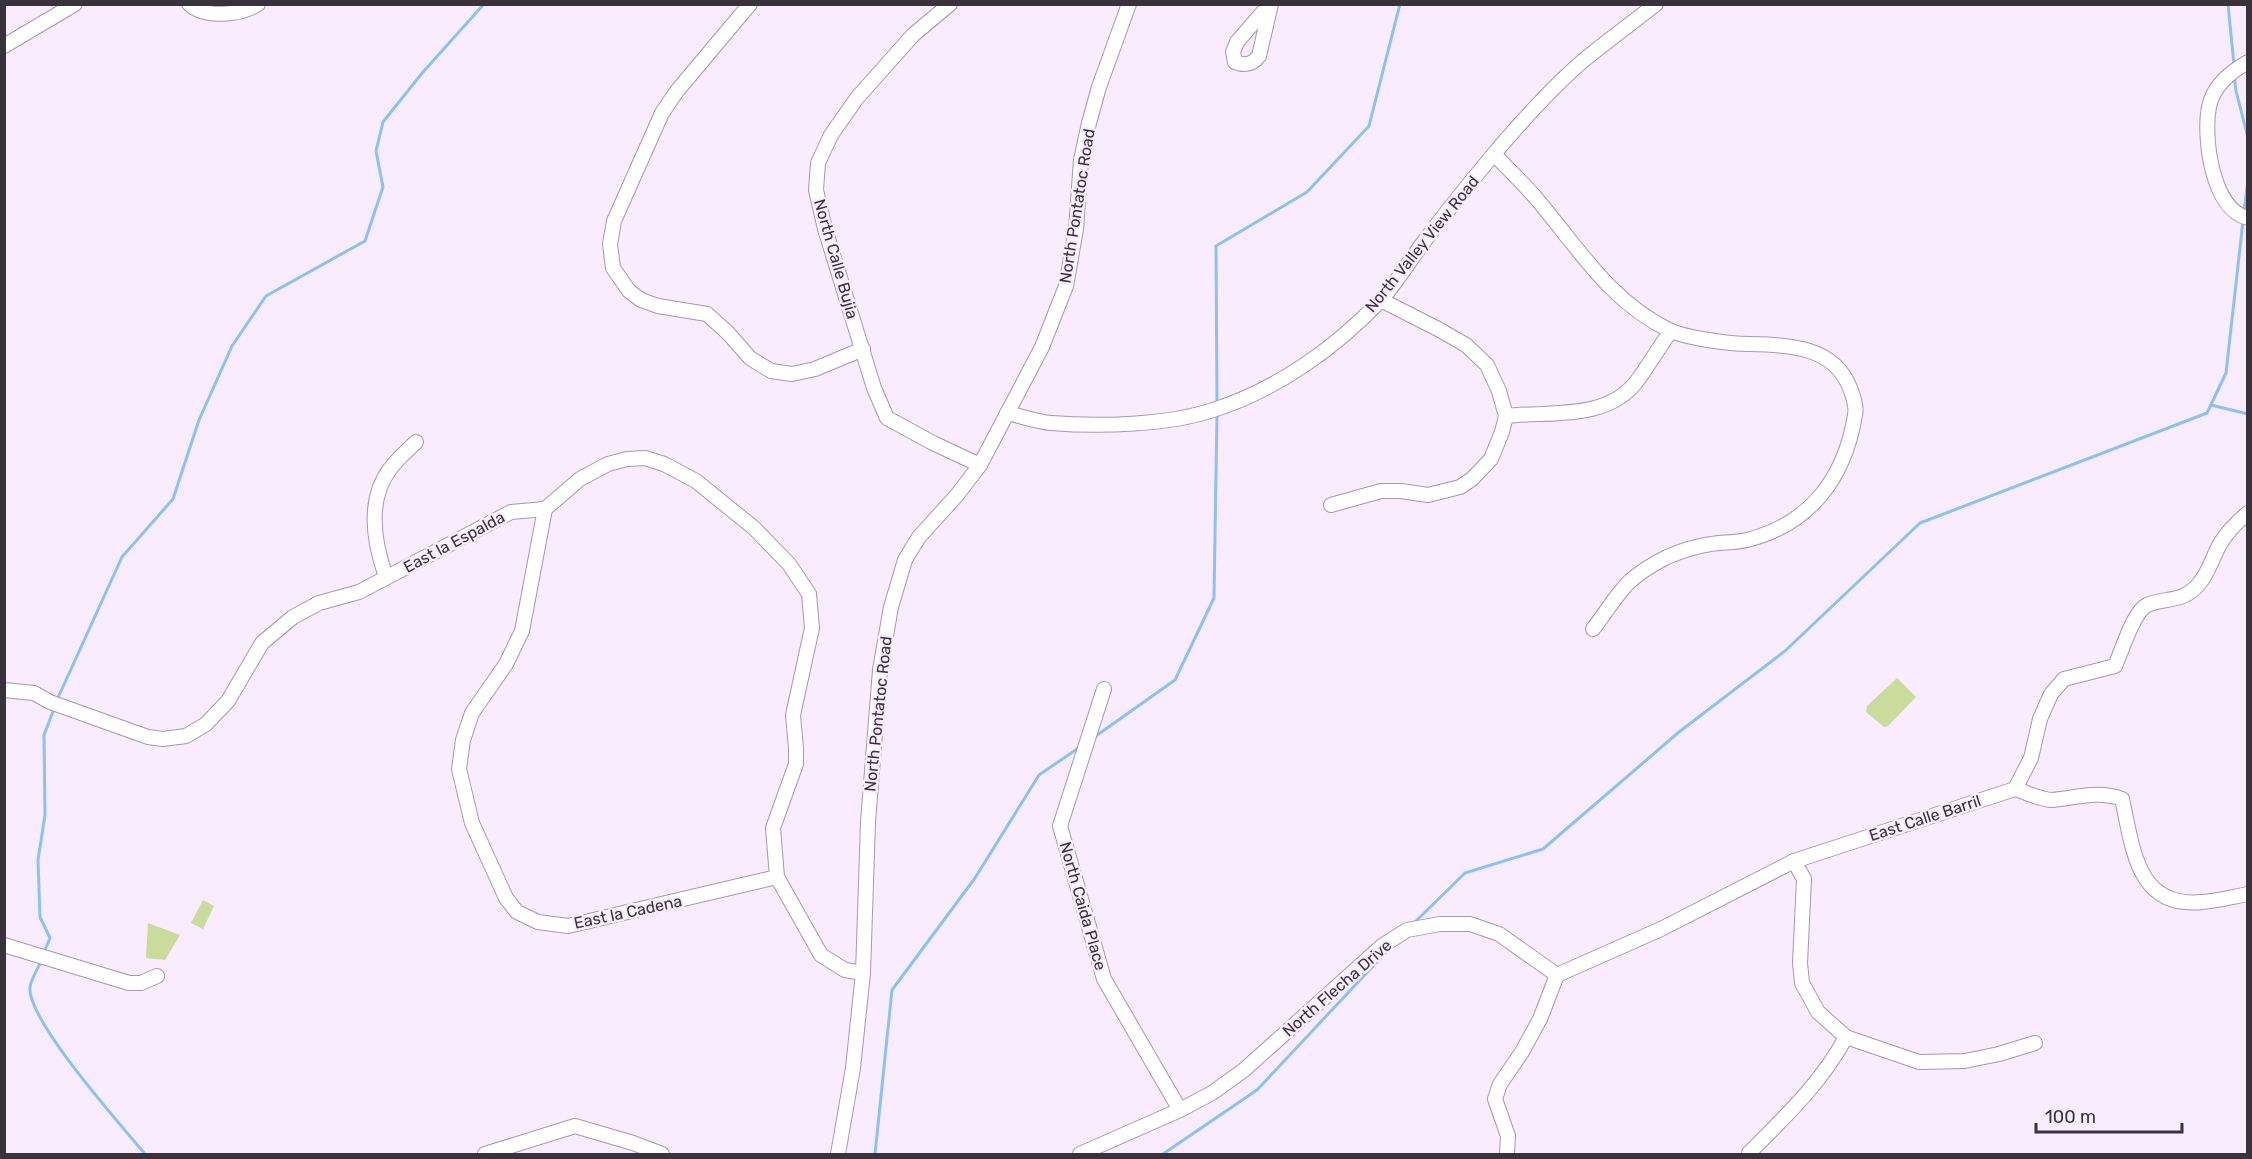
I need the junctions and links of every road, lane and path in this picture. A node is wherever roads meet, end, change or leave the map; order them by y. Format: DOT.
graph roads {
  1 [pos="75,4"];
  2 [pos="189,4"];
  3 [pos="258,4"];
  4 [pos="750,4"];
  5 [pos="950,4"];
  6 [pos="1130,4"];
  7 [pos="1656,4"];
  8 [pos="4,46"];
  9 [pos="2247,62"];
  10 [pos="1494,154"];
  11 [pos="2247,218"];
  12 [pos="1381,300"];
  13 [pos="1671,331"];
  14 [pos="863,349"];
  15 [pos="1007,413"];
  16 [pos="1506,416"];
  17 [pos="416,442"];
  18 [pos="980,465"];
  19 [pos="1331,506"];
  20 [pos="545,509"];
  21 [pos="2247,513"];
  22 [pos="386,577"];
  23 [pos="1593,629"];
  24 [pos="1104,689"];
  25 [pos="4,690"];
  26 [pos="2016,789"];
  27 [pos="1794,861"];
  28 [pos="777,877"];
  29 [pos="2247,894"];
  30 [pos="4,945"];
  31 [pos="863,973"];
  32 [pos="1557,975"];
  33 [pos="157,976"];
  34 [pos="1846,1037"];
  35 [pos="2035,1044"];
  36 [pos="1180,1110"];
  37 [pos="1749,1153"];
  38 [pos="485,1155"];
  39 [pos="662,1155"];
  40 [pos="838,1155"];
  41 [pos="1080,1155"];
  42 [pos="1507,1155"];
  1 -- 8 [label="street"];
  2 -- 3 [label="street"];
  4 -- 14 [label="street"];
  5 -- 14 [label="street, North Calle Bujia"];
  6 -- 15 [label="street, North Pontatoc Road"];
  7 -- 10 [label="street, North Valley View Road"];
  9 -- 11 [label="street"];
  10 -- 12 [label="street, North Valley View Road"];
  10 -- 13 [label="street"];
  12 -- 15 [label="street, North Valley View Road"];
  12 -- 16 [label="street"];
  13 -- 16 [label="street"];
  13 -- 23 [label="street"];
  14 -- 18 [label="street, North Calle Bujia"];
  15 -- 18 [label="street, North Pontatoc Road"];
  16 -- 19 [label="street"];
  17 -- 22 [label="street"];
  18 -- 31 [label="street, North Pontatoc Road"];
  20 -- 22 [label="street, East la Espalda"];
  20 -- 28 [label="street"];
  20 -- 28 [label="street, East la Cadena"];
  21 -- 26 [label="street"];
  22 -- 25 [label="street, East la Espalda"];
  24 -- 36 [label="street, North Caida Place"];
  26 -- 27 [label="street, East Calle Barril"];
  26 -- 29 [label="street"];
  27 -- 32 [label="street, East Calle Barril"];
  27 -- 34 [label="street"];
  28 -- 31 [label="street"];
  30 -- 33 [label="street"];
  31 -- 40 [label="street, North Pontatoc Road"];
  32 -- 36 [label="street, North Flecha Drive"];
  32 -- 42 [label="street"];
  34 -- 35 [label="street"];
  34 -- 37 [label="street"];
  36 -- 41 [label="street, North Flecha Drive"];
  38 -- 39 [label="street"];
}
